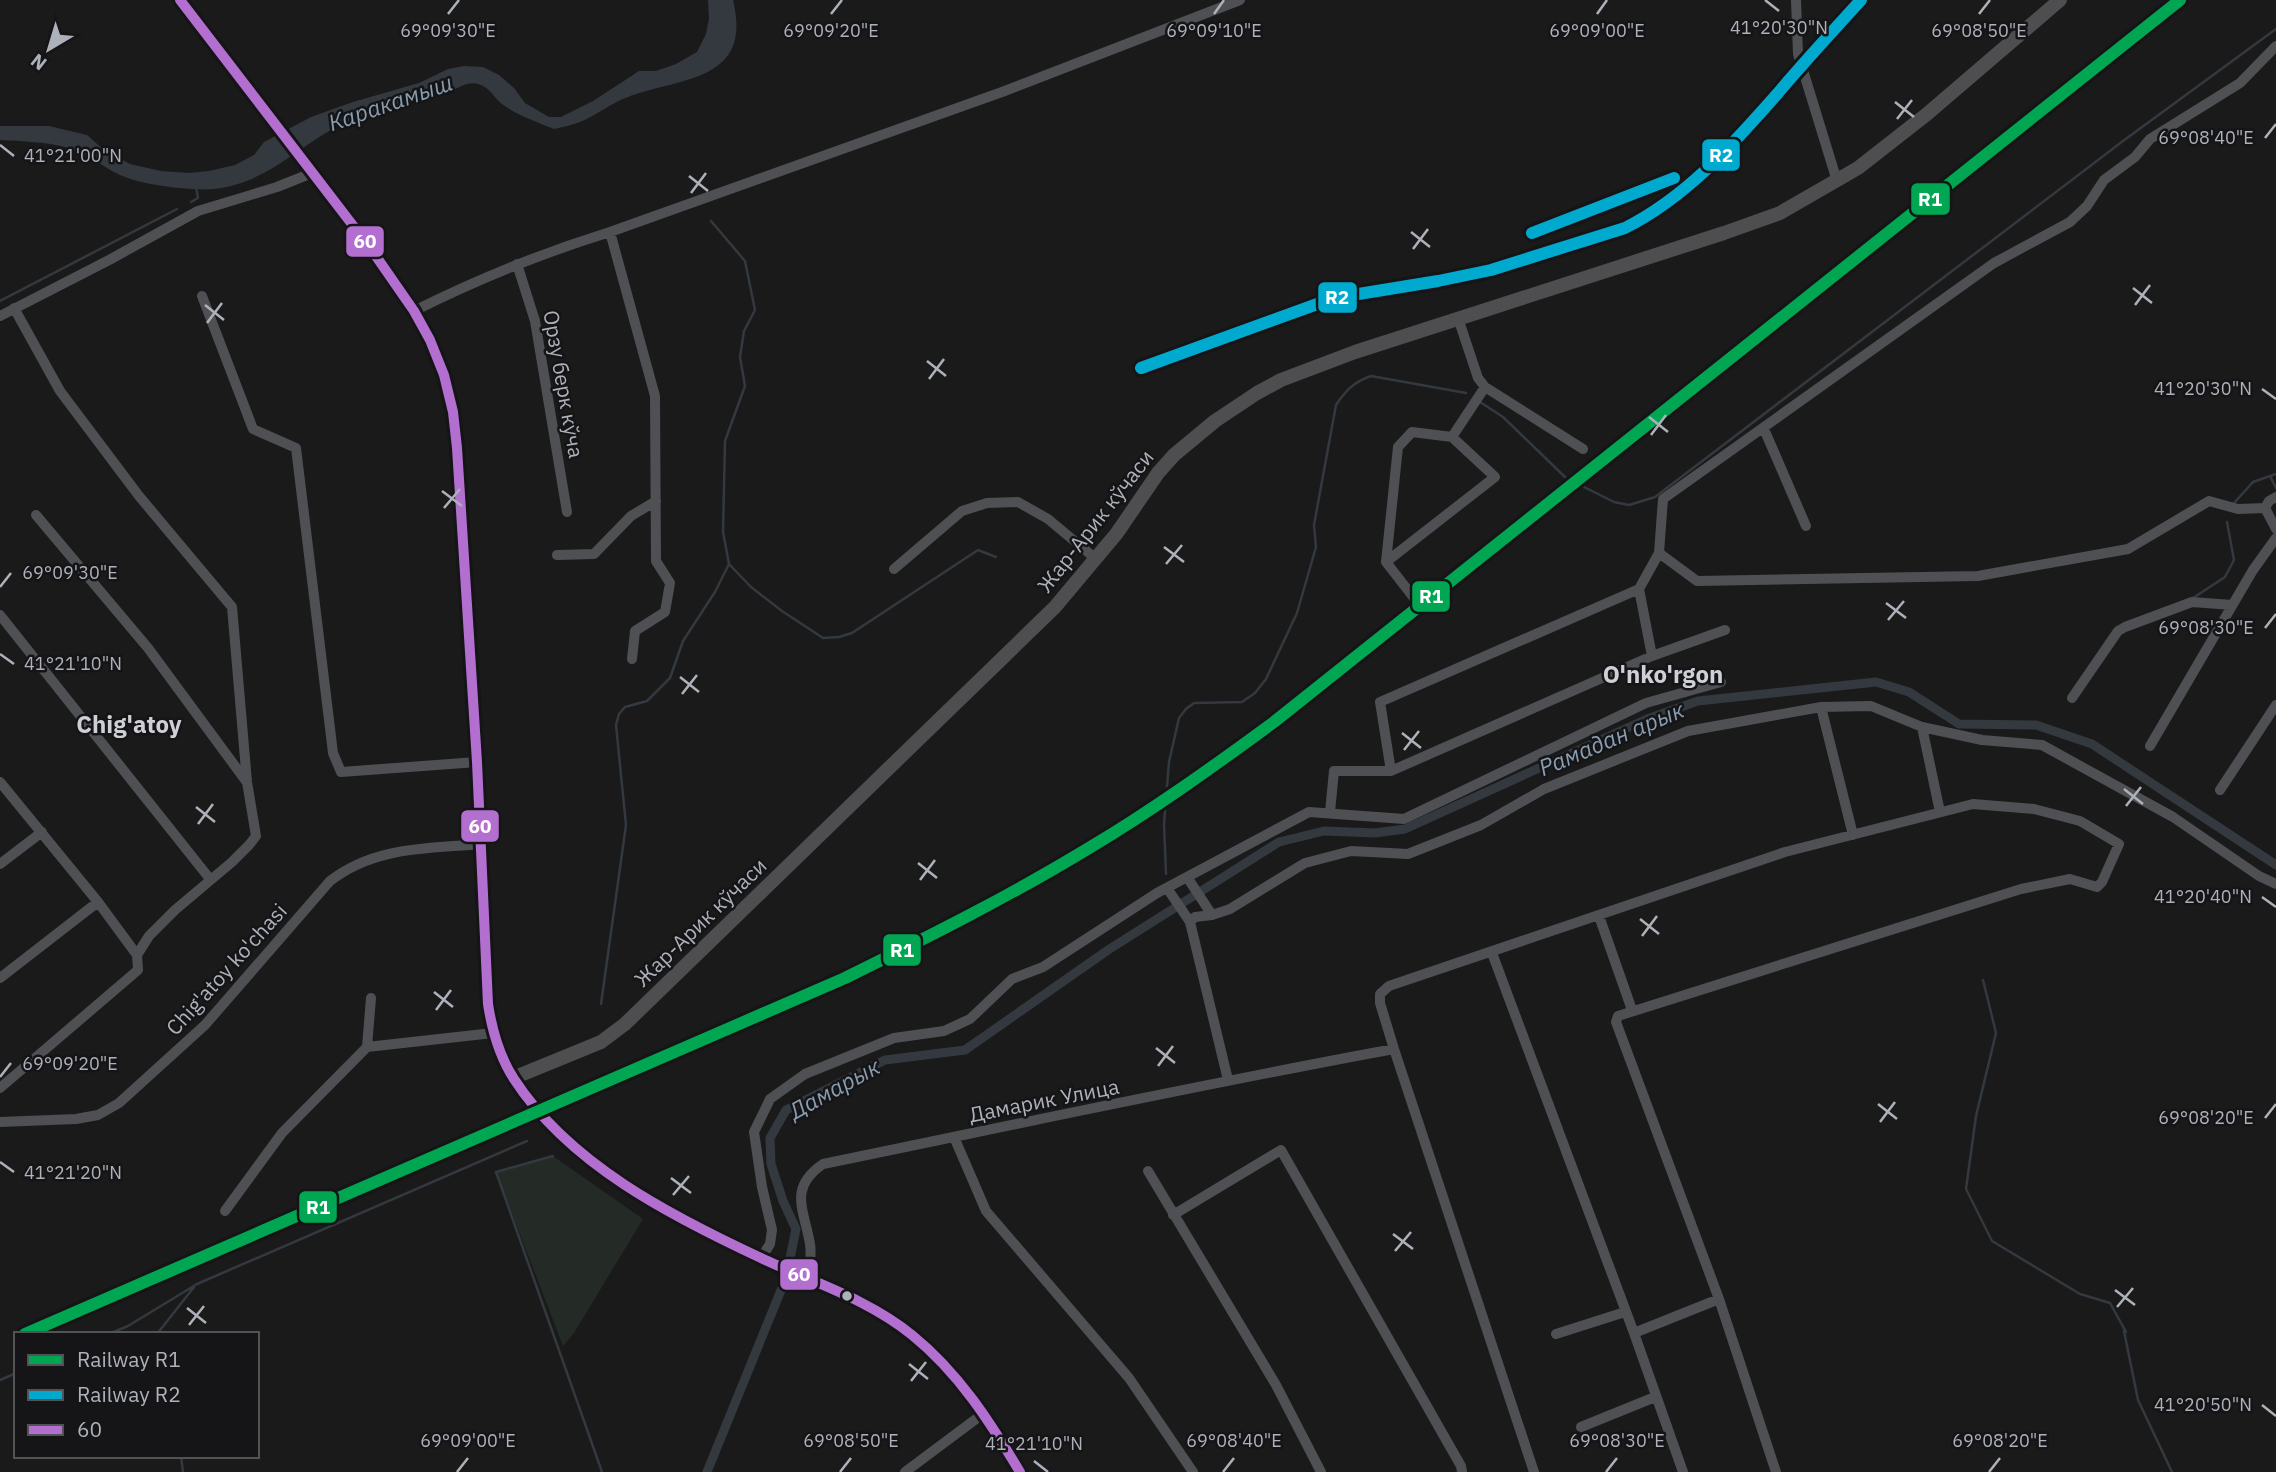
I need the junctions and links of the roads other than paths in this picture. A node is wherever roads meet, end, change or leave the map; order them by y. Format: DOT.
graph roads {
  1 [pos="180,0"];
  2 [pos="1240,0"];
  3 [pos="1796,0"];
  4 [pos="2060,0"];
  5 [pos="2276,46"];
  6 [pos="312,173"];
  7 [pos="1837,181"];
  8 [pos="610,232"];
  9 [pos="517,264"];
  10 [pos="202,296"];
  11 [pos="14,308"];
  12 [pos="415,311"];
  13 [pos="0,316"];
  14 [pos="1458,318"];
  15 [pos="1485,387"];
  16 [pos="1764,429"];
  17 [pos="1452,437"];
  18 [pos="1583,449"];
  19 [pos="2276,497"];
  20 [pos="656,501"];
  21 [pos="2265,508"];
  22 [pos="567,512"];
  23 [pos="36,515"];
  24 [pos="1805,526"];
  25 [pos="2276,529"];
  26 [pos="2276,538"];
  27 [pos="1658,553"];
  28 [pos="557,555"];
  29 [pos="1096,559"];
  30 [pos="1387,562"];
  31 [pos="894,569"];
  32 [pos="1639,589"];
  33 [pos="1413,598"];
  34 [pos="2232,605"];
  35 [pos="0,615"];
  36 [pos="1725,630"];
  37 [pos="1652,656"];
  38 [pos="632,659"];
  39 [pos="1721,682"];
  40 [pos="2072,698"];
  41 [pos="2276,705"];
  42 [pos="1821,707"];
  43 [pos="1922,727"];
  44 [pos="2150,746"];
  45 [pos="477,762"];
  46 [pos="1391,771"];
  47 [pos="0,782"];
  48 [pos="247,782"];
  49 [pos="2220,790"];
  50 [pos="1330,812"];
  51 [pos="1940,812"];
  52 [pos="42,832"];
  53 [pos="1853,835"];
  54 [pos="481,844"];
  55 [pos="0,864"];
  56 [pos="1187,877"];
  57 [pos="210,879"];
  58 [pos="2276,884"];
  59 [pos="1167,888"];
  60 [pos="98,902"];
  61 [pos="1212,915"];
  62 [pos="1599,916"];
  63 [pos="1190,922"];
  64 [pos="1492,953"];
  65 [pos="136,955"];
  66 [pos="0,978"];
  67 [pos="371,998"];
  68 [pos="1632,1010"];
  69 [pos="493,1033"];
  70 [pos="367,1046"];
  71 [pos="1394,1049"];
  72 [pos="513,1078"];
  73 [pos="1228,1080"];
  74 [pos="0,1088"];
  75 [pos="0,1122"];
  76 [pos="954,1137"];
  77 [pos="1148,1171"];
  78 [pos="225,1211"];
  79 [pos="1173,1215"];
  80 [pos="761,1258"];
  81 [pos="803,1276"];
  82 [pos="1718,1299"];
  83 [pos="1626,1311"];
  84 [pos="1634,1333"];
  85 [pos="1556,1334"];
  86 [pos="1656,1397"];
  87 [pos="984,1413"];
  88 [pos="1581,1427"];
  89 [pos="905,1472"];
  90 [pos="1020,1472"];
  91 [pos="1193,1472"];
  92 [pos="1321,1472"];
  93 [pos="1462,1472"];
  94 [pos="1534,1472"];
  95 [pos="1683,1472"];
  96 [pos="1776,1472"];
  1 -- 6 [label="main road"];
  2 -- 8 [label="street"];
  3 -- 7 [label="street"];
  4 -- 7 [label="main road, Жар-Арик кўчаси"];
  5 -- 16 [label="street"];
  6 -- 11 [label="street"];
  6 -- 12 [label="main road"];
  7 -- 14 [label="main road, Жар-Арик кўчаси"];
  8 -- 9 [label="street"];
  8 -- 20 [label="street"];
  9 -- 12 [label="street"];
  9 -- 22 [label="street, Орзу берк кўча"];
  10 -- 45 [label="street"];
  11 -- 13 [label="street"];
  11 -- 48 [label="street"];
  12 -- 45 [label="main road"];
  14 -- 15 [label="street"];
  14 -- 29 [label="main road, Жар-Арик кўчаси"];
  15 -- 17 [label="street"];
  15 -- 18 [label="street"];
  16 -- 24 [label="street"];
  16 -- 27 [label="street"];
  17 -- 30 [label="street"];
  17 -- 30 [label="street"];
  19 -- 21 [label="street"];
  20 -- 28 [label="street"];
  20 -- 38 [label="street"];
  21 -- 25 [label="street"];
  21 -- 27 [label="street"];
  23 -- 48 [label="street"];
  26 -- 34 [label="street"];
  27 -- 32 [label="street"];
  29 -- 31 [label="street"];
  29 -- 72 [label="main road, Жар-Арик кўчаси"];
  30 -- 33 [label="street"];
  32 -- 37 [label="street"];
  32 -- 46 [label="street"];
  34 -- 40 [label="street"];
  34 -- 44 [label="street"];
  35 -- 57 [label="street"];
  36 -- 37 [label="street"];
  37 -- 46 [label="street"];
  39 -- 50 [label="street"];
  41 -- 49 [label="street"];
  42 -- 43 [label="street"];
  42 -- 53 [label="street"];
  42 -- 61 [label="street"];
  43 -- 51 [label="street"];
  43 -- 58 [label="street"];
  45 -- 54 [label="main road"];
  46 -- 50 [label="street"];
  47 -- 52 [label="street"];
  48 -- 57 [label="street"];
  50 -- 56 [label="street"];
  51 -- 53 [label="street"];
  51 -- 68 [label="street"];
  52 -- 55 [label="street"];
  52 -- 60 [label="street"];
  53 -- 62 [label="street"];
  54 -- 69 [label="main road"];
  54 -- 75 [label="street, Chig'atoy ko'chasi"];
  56 -- 59 [label="street"];
  56 -- 61 [label="street"];
  57 -- 65 [label="street"];
  59 -- 63 [label="street"];
  59 -- 80 [label="street"];
  60 -- 65 [label="street"];
  60 -- 66 [label="street"];
  61 -- 63 [label="street"];
  62 -- 64 [label="street"];
  62 -- 68 [label="street"];
  63 -- 73 [label="street"];
  64 -- 71 [label="street"];
  64 -- 83 [label="street"];
  65 -- 74 [label="street"];
  67 -- 70 [label="street"];
  68 -- 82 [label="street"];
  69 -- 70 [label="street"];
  69 -- 72 [label="main road"];
  70 -- 78 [label="street"];
  71 -- 73 [label="street, Дамарик Улица"];
  71 -- 94 [label="street"];
  72 -- 80 [label="main road"];
  73 -- 76 [label="street, Дамарик Улица"];
  76 -- 81 [label="street, Дамарик Улица"];
  76 -- 91 [label="street"];
  77 -- 79 [label="street"];
  79 -- 92 [label="street"];
  79 -- 93 [label="street"];
  80 -- 81 [label="main road"];
  81 -- 87 [label="main road"];
  82 -- 84 [label="street"];
  82 -- 96 [label="street"];
  83 -- 84 [label="street"];
  83 -- 85 [label="street"];
  84 -- 86 [label="street"];
  86 -- 88 [label="street"];
  86 -- 95 [label="street"];
  87 -- 89 [label="street"];
  87 -- 90 [label="main road"];
}
